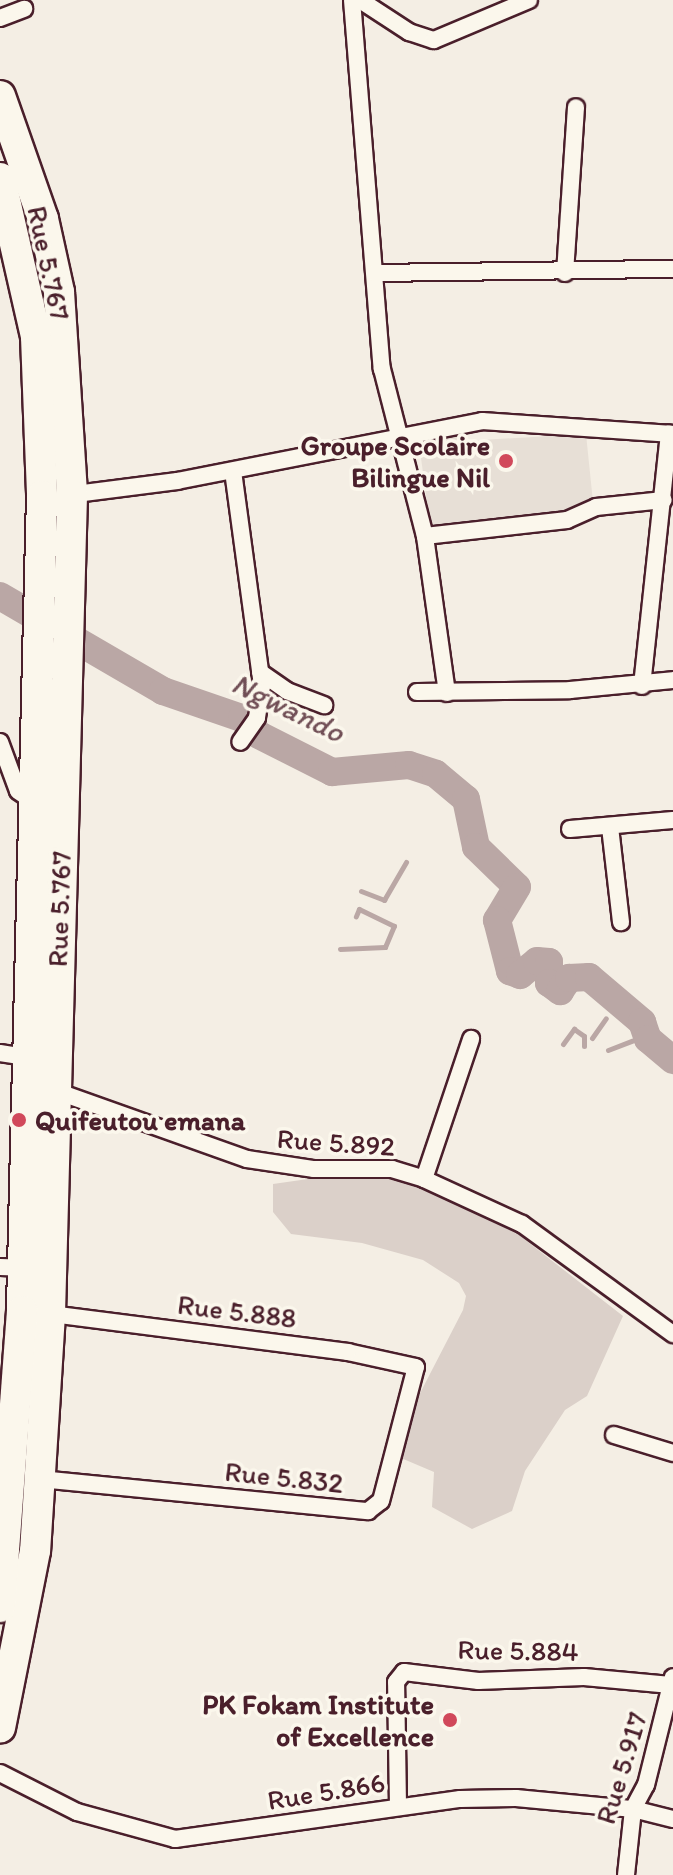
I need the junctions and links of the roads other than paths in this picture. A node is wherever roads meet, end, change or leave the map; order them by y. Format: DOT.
graph roads {
  1 [pos="352,0"];
  2 [pos="360,0"];
  3 [pos="529,0"];
  4 [pos="24,9"];
  5 [pos="0,18"];
  6 [pos="0,96"];
  7 [pos="576,107"];
  8 [pos="0,178"];
  9 [pos="8,239"];
  10 [pos="673,269"];
  11 [pos="375,273"];
  12 [pos="565,273"];
  13 [pos="398,434"];
  14 [pos="671,434"];
  15 [pos="233,471"];
  16 [pos="57,495"];
  17 [pos="664,500"];
  18 [pos="425,536"];
  19 [pos="260,672"];
  20 [pos="673,680"];
  21 [pos="52,685"];
  22 [pos="642,686"];
  23 [pos="417,692"];
  24 [pos="447,693"];
  25 [pos="324,705"];
  26 [pos="0,742"];
  27 [pos="240,742"];
  28 [pos="33,801"];
  29 [pos="673,820"];
  30 [pos="610,827"];
  31 [pos="570,829"];
  32 [pos="621,922"];
  33 [pos="471,1039"];
  34 [pos="12,1055"];
  35 [pos="56,1091"];
  36 [pos="424,1179"];
  37 [pos="11,1267"];
  38 [pos="50,1314"];
  39 [pos="673,1334"];
  40 [pos="416,1367"];
  41 [pos="8,1424"];
  42 [pos="614,1435"];
  43 [pos="673,1453"];
  44 [pos="40,1479"];
  45 [pos="0,1607"];
  46 [pos="672,1681"];
  47 [pos="0,1728"];
  48 [pos="0,1773"];
  49 [pos="398,1805"];
  50 [pos="633,1809"];
  51 [pos="673,1819"];
  52 [pos="626,1875"];
  1 -- 11 [label="street"];
  2 -- 3 [label="street"];
  4 -- 5 [label="street"];
  6 -- 16 [label="highway, Rue 5.767"];
  7 -- 12 [label="street"];
  8 -- 9 [label="highway"];
  9 -- 16 [label="highway"];
  10 -- 12 [label="street"];
  11 -- 12 [label="street"];
  11 -- 13 [label="street"];
  13 -- 14 [label="street"];
  13 -- 15 [label="street"];
  13 -- 18 [label="street"];
  14 -- 17 [label="street"];
  15 -- 16 [label="street"];
  15 -- 19 [label="street"];
  16 -- 21 [label="highway"];
  17 -- 18 [label="street"];
  17 -- 22 [label="street"];
  18 -- 24 [label="street"];
  19 -- 25 [label="street"];
  19 -- 27 [label="street"];
  20 -- 22 [label="street"];
  21 -- 28 [label="highway"];
  21 -- 35 [label="highway, Rue 5.767"];
  22 -- 24 [label="street"];
  23 -- 24 [label="street"];
  26 -- 28 [label="street"];
  28 -- 34 [label="highway"];
  29 -- 30 [label="street"];
  30 -- 31 [label="street"];
  30 -- 32 [label="street"];
  33 -- 36 [label="street"];
  34 -- 37 [label="highway"];
  35 -- 36 [label="street, Rue 5.892"];
  35 -- 38 [label="highway, Rue 5.767"];
  36 -- 39 [label="street, Rue 5.892"];
  37 -- 41 [label="highway"];
  38 -- 40 [label="street, Rue 5.888"];
  38 -- 44 [label="highway, Rue 5.767"];
  40 -- 44 [label="street, Rue 5.832"];
  41 -- 45 [label="highway"];
  42 -- 43 [label="street"];
  44 -- 47 [label="highway, Rue 5.767"];
  46 -- 49 [label="street, Rue 5.884"];
  46 -- 50 [label="street, Rue 5.917"];
  48 -- 49 [label="street, Rue 5.866"];
  49 -- 50 [label="street, Rue 5.866"];
  50 -- 51 [label="street, Rue 5.866"];
  50 -- 52 [label="street, Rue 5.917"];
}
